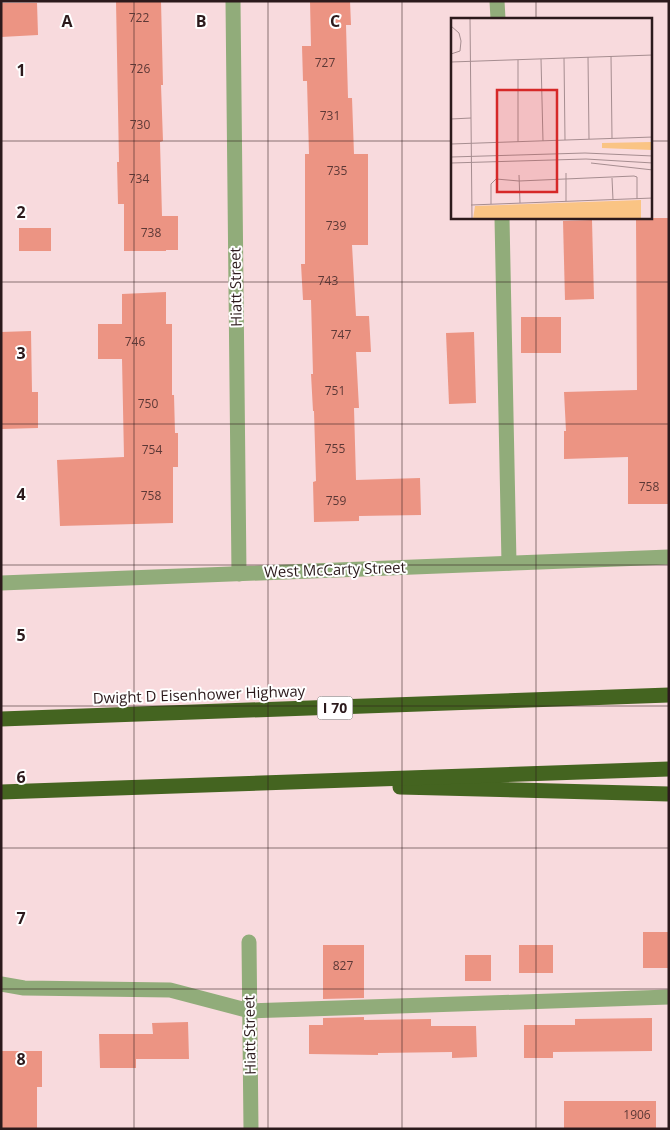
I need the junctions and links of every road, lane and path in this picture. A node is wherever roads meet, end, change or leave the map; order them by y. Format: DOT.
graph roads {
  1 [pos="234,1"];
  2 [pos="497,1"];
  3 [pos="498,18"];
  4 [pos="502,219"];
  5 [pos="669,557"];
  6 [pos="509,563"];
  7 [pos="239,574"];
  8 [pos="1,584"];
  9 [pos="669,695"];
  10 [pos="1,719"];
  11 [pos="669,769"];
  12 [pos="249,784"];
  13 [pos="1,792"];
  14 [pos="669,794"];
  15 [pos="249,942"];
  16 [pos="1,984"];
  17 [pos="669,997"];
  18 [pos="250,1010"];
  19 [pos="251,1129"];
  1 -- 7 [label="street, Hiatt Street"];
  2 -- 3 [label="street"];
  4 -- 6 [label="street"];
  5 -- 6 [label="street, West McCarty Street"];
  6 -- 7 [label="street, West McCarty Street"];
  7 -- 8 [label="street, West McCarty Street"];
  9 -- 10 [label="highway, Dwight D Eisenhower Highway / I 70"];
  11 -- 12 [label="highway"];
  12 -- 13 [label="highway"];
  12 -- 14 [label="highway"];
  15 -- 18 [label="street, Hiatt Street"];
  16 -- 18 [label="street"];
  17 -- 18 [label="street"];
  18 -- 19 [label="street, Hiatt Street"];
}
